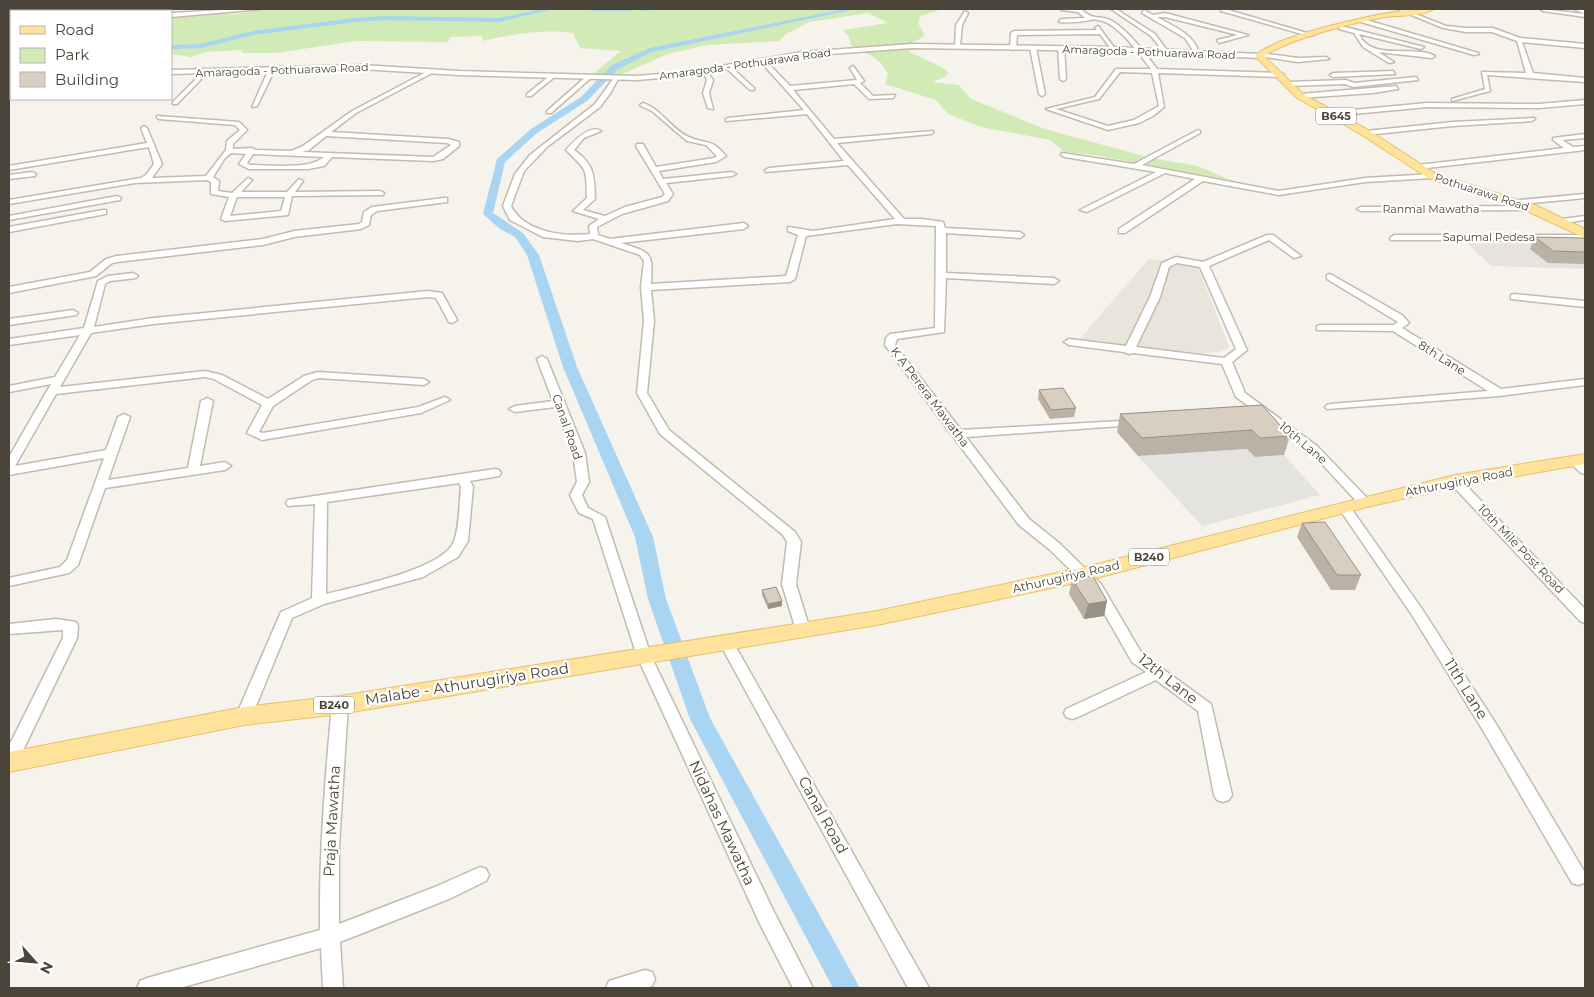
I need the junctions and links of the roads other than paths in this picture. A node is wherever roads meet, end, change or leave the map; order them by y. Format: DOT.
graph roads {
  1 [pos="258,9"];
  2 [pos="1079,9"];
  3 [pos="1113,9"];
  4 [pos="1400,9"];
  5 [pos="1430,9"];
  6 [pos="1543,9"];
  7 [pos="1565,9"];
  8 [pos="1578,9"];
  9 [pos="1064,10"];
  10 [pos="1223,10"];
  11 [pos="1411,11"];
  12 [pos="1144,12"];
  13 [pos="1585,12"];
  14 [pos="965,13"];
  15 [pos="172,15"];
  16 [pos="1154,16"];
  17 [pos="1585,16"];
  18 [pos="1086,17"];
  19 [pos="1061,19"];
  20 [pos="1363,21"];
  21 [pos="1016,25"];
  22 [pos="1341,28"];
  23 [pos="1014,33"];
  24 [pos="1356,33"];
  25 [pos="1311,35"];
  26 [pos="1519,40"];
  27 [pos="1219,41"];
  28 [pos="956,46"];
  29 [pos="1585,46"];
  30 [pos="1421,47"];
  31 [pos="1013,48"];
  32 [pos="1033,48"];
  33 [pos="1061,48"];
  34 [pos="1114,49"];
  35 [pos="1140,50"];
  36 [pos="1371,50"];
  37 [pos="1166,51"];
  38 [pos="1196,53"];
  39 [pos="1476,54"];
  40 [pos="1260,56"];
  41 [pos="1432,56"];
  42 [pos="1326,59"];
  43 [pos="762,60"];
  44 [pos="1391,62"];
  45 [pos="728,67"];
  46 [pos="853,68"];
  47 [pos="272,70"];
  48 [pos="704,71"];
  49 [pos="1155,71"];
  50 [pos="172,72"];
  51 [pos="430,72"];
  52 [pos="204,73"];
  53 [pos="1393,73"];
  54 [pos="554,75"];
  55 [pos="1324,75"];
  56 [pos="1530,75"];
  57 [pos="590,76"];
  58 [pos="1304,76"];
  59 [pos="613,77"];
  60 [pos="1285,79"];
  61 [pos="1416,79"];
  62 [pos="1063,80"];
  63 [pos="1585,80"];
  64 [pos="857,83"];
  65 [pos="1406,87"];
  66 [pos="790,88"];
  67 [pos="752,89"];
  68 [pos="1042,94"];
  69 [pos="529,95"];
  70 [pos="893,96"];
  71 [pos="1300,96"];
  72 [pos="1585,102"];
  73 [pos="175,104"];
  74 [pos="642,105"];
  75 [pos="1427,105"];
  76 [pos="254,106"];
  77 [pos="711,108"];
  78 [pos="550,112"];
  79 [pos="808,112"];
  80 [pos="1332,114"];
  81 [pos="159,117"];
  82 [pos="1532,119"];
  83 [pos="728,120"];
  84 [pos="144,128"];
  85 [pos="598,131"];
  86 [pos="931,132"];
  87 [pos="1198,132"];
  88 [pos="1366,133"];
  89 [pos="323,134"];
  90 [pos="1585,136"];
  91 [pos="831,141"];
  92 [pos="151,145"];
  93 [pos="640,146"];
  94 [pos="1585,148"];
  95 [pos="252,150"];
  96 [pos="1572,150"];
  97 [pos="229,151"];
  98 [pos="294,152"];
  99 [pos="1065,155"];
  100 [pos="330,156"];
  101 [pos="850,163"];
  102 [pos="1137,165"];
  103 [pos="1418,167"];
  104 [pos="9,168"];
  105 [pos="655,169"];
  106 [pos="769,170"];
  107 [pos="1164,171"];
  108 [pos="44,172"];
  109 [pos="732,174"];
  110 [pos="1432,176"];
  111 [pos="9,177"];
  112 [pos="208,178"];
  113 [pos="1201,179"];
  114 [pos="144,180"];
  115 [pos="248,180"];
  116 [pos="299,181"];
  117 [pos="662,181"];
  118 [pos="343,182"];
  119 [pos="380,193"];
  120 [pos="289,194"];
  121 [pos="332,194"];
  122 [pos="234,195"];
  123 [pos="1585,196"];
  124 [pos="117,198"];
  125 [pos="444,200"];
  126 [pos="9,202"];
  127 [pos="1514,202"];
  128 [pos="1531,208"];
  129 [pos="1361,209"];
  130 [pos="1084,210"];
  131 [pos="104,212"];
  132 [pos="9,218"];
  133 [pos="605,218"];
  134 [pos="1585,218"];
  135 [pos="1562,221"];
  136 [pos="902,222"];
  137 [pos="744,226"];
  138 [pos="791,229"];
  139 [pos="9,230"];
  140 [pos="942,230"];
  141 [pos="1122,231"];
  142 [pos="802,235"];
  143 [pos="1020,235"];
  144 [pos="594,236"];
  145 [pos="1585,236"];
  146 [pos="1394,238"];
  147 [pos="612,241"];
  148 [pos="1298,256"];
  149 [pos="1204,265"];
  150 [pos="941,275"];
  151 [pos="133,276"];
  152 [pos="1330,278"];
  153 [pos="1054,281"];
  154 [pos="646,287"];
  155 [pos="9,290"];
  156 [pos="1514,297"];
  157 [pos="1585,304"];
  158 [pos="72,313"];
  159 [pos="452,320"];
  160 [pos="9,322"];
  161 [pos="1320,328"];
  162 [pos="1395,328"];
  163 [pos="88,330"];
  164 [pos="9,342"];
  165 [pos="1069,342"];
  166 [pos="1129,351"];
  167 [pos="542,359"];
  168 [pos="1226,361"];
  169 [pos="424,382"];
  170 [pos="1585,382"];
  171 [pos="54,386"];
  172 [pos="9,388"];
  173 [pos="1499,393"];
  174 [pos="445,400"];
  175 [pos="207,401"];
  176 [pos="559,403"];
  177 [pos="268,404"];
  178 [pos="1331,407"];
  179 [pos="515,410"];
  180 [pos="1265,412"];
  181 [pos="1246,414"];
  182 [pos="124,417"];
  183 [pos="1146,421"];
  184 [pos="957,434"];
  185 [pos="111,453"];
  186 [pos="1581,463"];
  187 [pos="225,466"];
  188 [pos="9,469"];
  189 [pos="193,471"];
  190 [pos="494,473"];
  191 [pos="463,479"];
  192 [pos="1455,481"];
  193 [pos="99,485"];
  194 [pos="321,499"];
  195 [pos="1364,502"];
  196 [pos="292,503"];
  197 [pos="1344,507"];
  198 [pos="1084,574"];
  199 [pos="9,582"];
  200 [pos="319,601"];
  201 [pos="1585,618"];
  202 [pos="9,629"];
  203 [pos="803,630"];
  204 [pos="718,644"];
  205 [pos="652,655"];
  206 [pos="1158,673"];
  207 [pos="340,705"];
  208 [pos="1072,713"];
  209 [pos="244,716"];
  210 [pos="9,762"];
  211 [pos="1223,795"];
  212 [pos="480,874"];
  213 [pos="1578,878"];
  214 [pos="329,937"];
  215 [pos="645,979"];
  216 [pos="146,988"];
  217 [pos="333,988"];
  218 [pos="616,988"];
  219 [pos="803,988"];
  220 [pos="919,988"];
  1 -- 15 [label="street"];
  2 -- 9 [label="street"];
  2 -- 18 [label="street"];
  3 -- 37 [label="street"];
  4 -- 11 [label="street"];
  5 -- 11 [label="main road"];
  6 -- 17 [label="street"];
  7 -- 8 [label="street"];
  8 -- 13 [label="street"];
  10 -- 25 [label="street"];
  11 -- 20 [label="main road"];
  11 -- 26 [label="street"];
  12 -- 16 [label="street"];
  14 -- 28 [label="street"];
  16 -- 27 [label="street"];
  16 -- 38 [label="street"];
  18 -- 19 [label="street"];
  18 -- 35 [label="street"];
  20 -- 22 [label="main road"];
  20 -- 39 [label="street"];
  21 -- 23 [label="street"];
  22 -- 24 [label="street"];
  22 -- 25 [label="main road"];
  23 -- 31 [label="street"];
  23 -- 34 [label="street"];
  24 -- 30 [label="street"];
  24 -- 36 [label="street"];
  25 -- 40 [label="main road"];
  26 -- 29 [label="street"];
  26 -- 56 [label="street"];
  28 -- 31 [label="street, Amaragoda - Pothuarawa Road"];
  28 -- 43 [label="street, Amaragoda - Pothuarawa Road"];
  31 -- 32 [label="street, Amaragoda - Pothuarawa Road"];
  32 -- 33 [label="street, Amaragoda - Pothuarawa Road"];
  32 -- 68 [label="street"];
  33 -- 34 [label="street, Amaragoda - Pothuarawa Road"];
  33 -- 62 [label="street"];
  34 -- 35 [label="street, Amaragoda - Pothuarawa Road"];
  35 -- 37 [label="street, Amaragoda - Pothuarawa Road"];
  35 -- 49 [label="street"];
  36 -- 41 [label="street"];
  36 -- 44 [label="street"];
  37 -- 38 [label="street, Amaragoda - Pothuarawa Road"];
  38 -- 40 [label="street, Amaragoda - Pothuarawa Road"];
  40 -- 42 [label="street"];
  40 -- 60 [label="main road, Pothuarawa Road / B645"];
  43 -- 45 [label="street, Amaragoda - Pothuarawa Road"];
  43 -- 66 [label="street"];
  45 -- 48 [label="street, Amaragoda - Pothuarawa Road"];
  45 -- 67 [label="street"];
  46 -- 64 [label="street"];
  47 -- 51 [label="street, Amaragoda - Pothuarawa Road"];
  47 -- 52 [label="street, Amaragoda - Pothuarawa Road"];
  47 -- 76 [label="street"];
  48 -- 59 [label="street, Amaragoda - Pothuarawa Road"];
  48 -- 77 [label="street"];
  49 -- 49 [label="street"];
  49 -- 60 [label="street"];
  50 -- 52 [label="street, Amaragoda - Pothuarawa Road"];
  51 -- 54 [label="street, Amaragoda - Pothuarawa Road"];
  51 -- 89 [label="street"];
  52 -- 73 [label="street"];
  53 -- 55 [label="street"];
  54 -- 57 [label="street, Amaragoda - Pothuarawa Road"];
  54 -- 69 [label="street"];
  56 -- 63 [label="street"];
  56 -- 75 [label="street"];
  57 -- 59 [label="street, Amaragoda - Pothuarawa Road"];
  57 -- 78 [label="street"];
  58 -- 60 [label="street"];
  59 -- 144 [label="street"];
  60 -- 61 [label="street"];
  60 -- 71 [label="main road, Pothuarawa Road / B645"];
  64 -- 66 [label="street"];
  64 -- 70 [label="street"];
  65 -- 71 [label="street"];
  66 -- 79 [label="street"];
  71 -- 80 [label="main road, Pothuarawa Road / B645"];
  72 -- 75 [label="street"];
  74 -- 105 [label="street"];
  75 -- 80 [label="street"];
  79 -- 83 [label="street"];
  79 -- 91 [label="street"];
  80 -- 88 [label="main road, Pothuarawa Road / B645"];
  81 -- 97 [label="street"];
  82 -- 88 [label="street"];
  84 -- 92 [label="street"];
  85 -- 133 [label="street"];
  86 -- 91 [label="street"];
  87 -- 102 [label="street"];
  88 -- 103 [label="main road, Pothuarawa Road / B645"];
  89 -- 98 [label="street"];
  89 -- 100 [label="street"];
  90 -- 96 [label="street"];
  91 -- 101 [label="street"];
  92 -- 104 [label="street"];
  92 -- 114 [label="street"];
  93 -- 105 [label="street"];
  94 -- 96 [label="street"];
  95 -- 97 [label="street"];
  95 -- 98 [label="street"];
  95 -- 100 [label="street"];
  96 -- 103 [label="street"];
  97 -- 112 [label="street"];
  98 -- 100 [label="street"];
  99 -- 102 [label="street"];
  101 -- 106 [label="street"];
  101 -- 136 [label="street"];
  102 -- 107 [label="street"];
  103 -- 110 [label="main road, Pothuarawa Road / B645"];
  105 -- 117 [label="street"];
  107 -- 113 [label="street"];
  107 -- 130 [label="street"];
  108 -- 111 [label="street"];
  109 -- 117 [label="street"];
  110 -- 113 [label="street"];
  110 -- 127 [label="main road, Pothuarawa Road / B645"];
  112 -- 114 [label="street"];
  112 -- 122 [label="street"];
  113 -- 141 [label="street"];
  114 -- 126 [label="street"];
  115 -- 122 [label="street"];
  116 -- 120 [label="street"];
  117 -- 133 [label="street"];
  118 -- 121 [label="street"];
  119 -- 121 [label="street"];
  120 -- 121 [label="street"];
  120 -- 122 [label="street"];
  120 -- 122 [label="street"];
  123 -- 127 [label="street"];
  124 -- 132 [label="street"];
  125 -- 155 [label="street"];
  127 -- 128 [label="main road, Pothuarawa Road / B645"];
  128 -- 129 [label="street, Ranmal Mawatha"];
  128 -- 135 [label="main road, Pothuarawa Road / B645"];
  131 -- 139 [label="street"];
  133 -- 144 [label="street"];
  134 -- 135 [label="street"];
  135 -- 145 [label="main road, Pothuarawa Road / B645"];
  136 -- 140 [label="street"];
  136 -- 142 [label="street"];
  137 -- 147 [label="street"];
  138 -- 142 [label="street"];
  140 -- 143 [label="street"];
  140 -- 150 [label="street, K A Perera Mawatha"];
  142 -- 154 [label="street"];
  144 -- 147 [label="street"];
  145 -- 146 [label="street, Sapumal Pedesa"];
  147 -- 154 [label="street"];
  148 -- 149 [label="street"];
  149 -- 166 [label="street"];
  149 -- 168 [label="street"];
  150 -- 153 [label="street"];
  150 -- 184 [label="street, K A Perera Mawatha"];
  151 -- 163 [label="street"];
  152 -- 162 [label="street"];
  154 -- 203 [label="street"];
  156 -- 157 [label="street"];
  158 -- 160 [label="street"];
  159 -- 163 [label="street"];
  161 -- 162 [label="street"];
  162 -- 173 [label="street, 8th Lane"];
  163 -- 164 [label="street"];
  163 -- 171 [label="street"];
  165 -- 166 [label="street"];
  166 -- 168 [label="street"];
  167 -- 176 [label="street, Canal Road"];
  168 -- 180 [label="street, 10th Lane"];
  169 -- 177 [label="street"];
  170 -- 173 [label="street"];
  171 -- 172 [label="street"];
  171 -- 177 [label="street"];
  171 -- 188 [label="street"];
  173 -- 178 [label="street"];
  174 -- 177 [label="street"];
  175 -- 189 [label="street"];
  176 -- 179 [label="street"];
  176 -- 205 [label="street, Canal Road"];
  180 -- 181 [label="street"];
  180 -- 195 [label="street, 10th Lane"];
  182 -- 185 [label="street"];
  183 -- 184 [label="street"];
  184 -- 198 [label="street, K A Perera Mawatha"];
  185 -- 188 [label="street"];
  185 -- 193 [label="street"];
  186 -- 192 [label="main road, Athurugiriya Road / B240"];
  187 -- 189 [label="street"];
  189 -- 193 [label="street"];
  190 -- 191 [label="street"];
  191 -- 194 [label="street"];
  191 -- 200 [label="street"];
  192 -- 195 [label="main road, Athurugiriya Road / B240"];
  192 -- 201 [label="street, 10th Mile Post Road"];
  193 -- 199 [label="street"];
  194 -- 196 [label="street"];
  194 -- 200 [label="street"];
  195 -- 197 [label="main road, Athurugiriya Road / B240"];
  197 -- 198 [label="main road, Athurugiriya Road / B240"];
  197 -- 213 [label="street, 11th Lane"];
  198 -- 203 [label="main road, Athurugiriya Road / B240"];
  198 -- 206 [label="street, 12th Lane"];
  200 -- 209 [label="street"];
  202 -- 210 [label="street"];
  203 -- 204 [label="main road, Athurugiriya Road / B240"];
  204 -- 205 [label="main road, Athurugiriya Road / B240"];
  204 -- 220 [label="street, Canal Road"];
  205 -- 207 [label="main road, Malabe - Athurugiriya Road / B240"];
  205 -- 219 [label="street, Nidahas Mawatha"];
  206 -- 208 [label="street"];
  206 -- 211 [label="street, 12th Lane"];
  207 -- 209 [label="main road, Malabe - Athurugiriya Road / B240"];
  207 -- 214 [label="street, Praja Mawatha"];
  209 -- 210 [label="main road, Malabe - Athurugiriya Road / B240"];
  212 -- 214 [label="street"];
  214 -- 216 [label="street"];
  214 -- 217 [label="street, Praja Mawatha"];
  215 -- 218 [label="street"];
}
